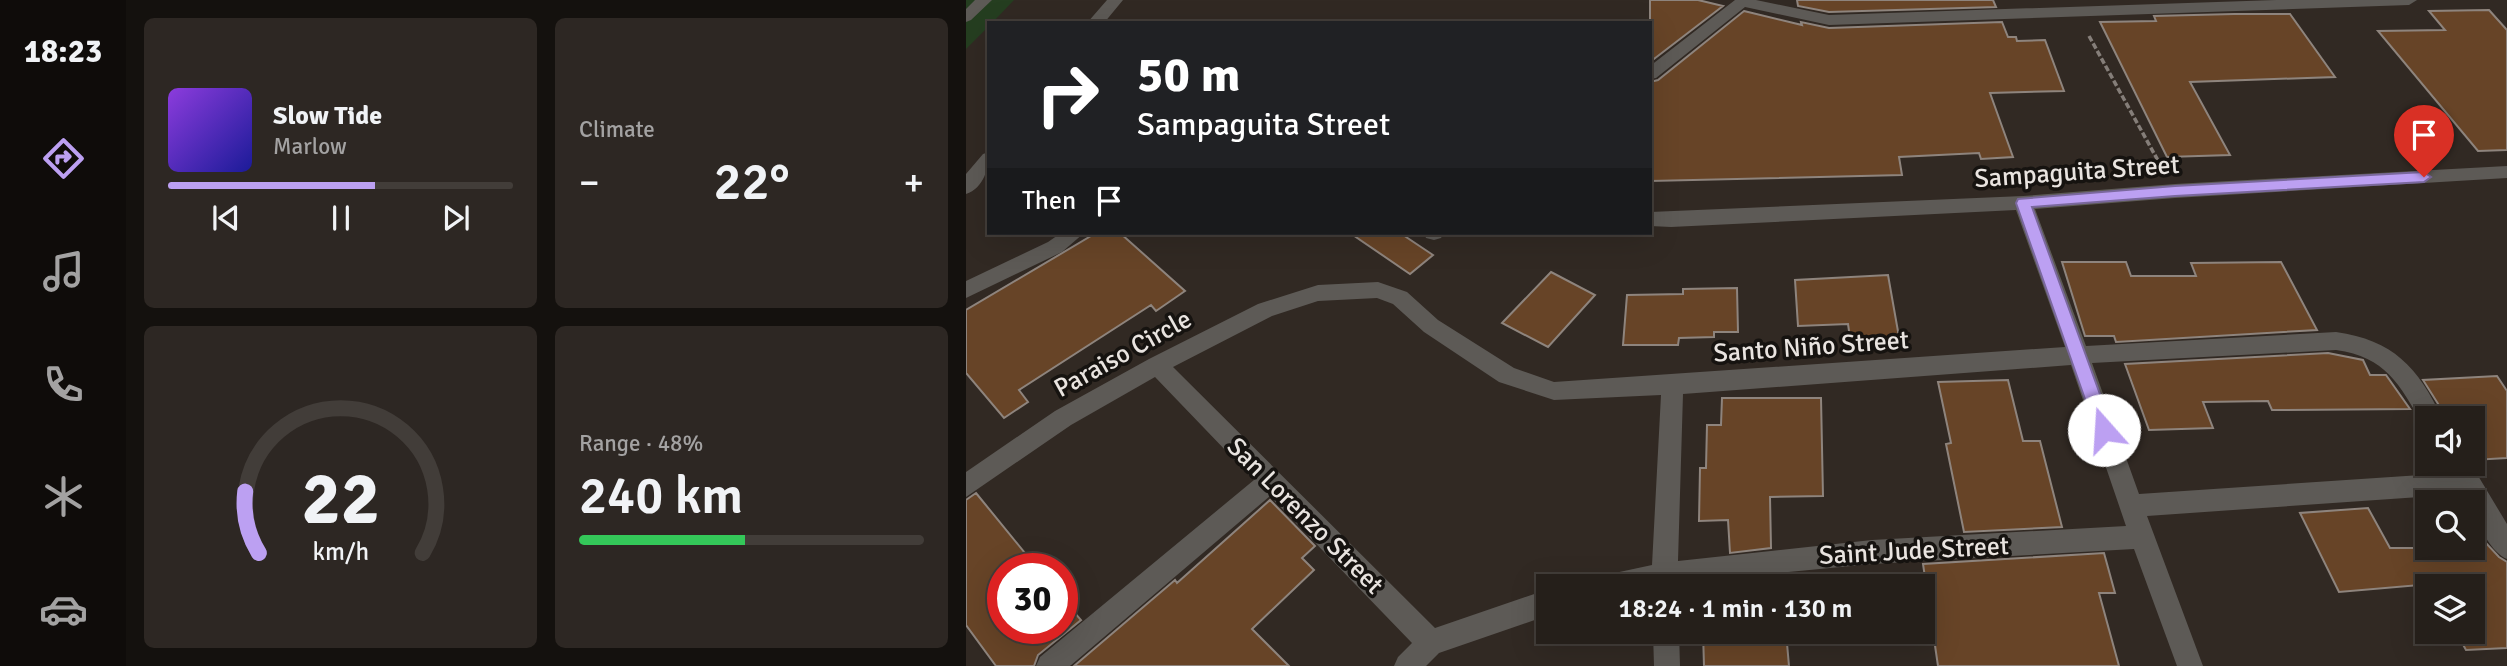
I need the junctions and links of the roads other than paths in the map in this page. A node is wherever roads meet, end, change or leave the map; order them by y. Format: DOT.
graph roads {
  1 [pos="984,0"];
  2 [pos="1115,0"];
  3 [pos="2409,0"];
  4 [pos="1744,1"];
  5 [pos="966,17"];
  6 [pos="1097,21"];
  7 [pos="1652,72"];
  8 [pos="986,166"];
  9 [pos="2507,172"];
  10 [pos="966,187"];
  11 [pos="2023,203"];
  12 [pos="1652,219"];
  13 [pos="1071,235"];
  14 [pos="966,290"];
  15 [pos="1318,293"];
  16 [pos="2079,355"];
  17 [pos="1157,365"];
  18 [pos="1672,385"];
  19 [pos="2423,406"];
  20 [pos="2434,476"];
  21 [pos="2466,476"];
  22 [pos="1270,481"];
  23 [pos="966,486"];
  24 [pos="2130,506"];
  25 [pos="2141,537"];
  26 [pos="2507,548"];
  27 [pos="1664,574"];
  28 [pos="1700,574"];
  29 [pos="1536,607"];
  30 [pos="1431,643"];
  31 [pos="1666,644"];
  32 [pos="1049,666"];
  33 [pos="1407,666"];
  34 [pos="1667,666"];
  35 [pos="2190,666"];
  1 -- 5 [label="street"];
  2 -- 6 [label="street"];
  3 -- 4 [label="street"];
  4 -- 7 [label="street"];
  8 -- 10 [label="street"];
  9 -- 11 [label="street, Sampaguita Street"];
  11 -- 12 [label="street, Sampaguita Street"];
  11 -- 16 [label="street"];
  13 -- 14 [label="street"];
  15 -- 17 [label="street, Paraiso Circle"];
  15 -- 18 [label="street, Santo Niño Street"];
  16 -- 18 [label="street, Santo Niño Street"];
  16 -- 19 [label="street, Santo Niño Street"];
  16 -- 24 [label="street"];
  17 -- 22 [label="street, San Lorenzo Street"];
  17 -- 23 [label="street, Paraiso Circle"];
  18 -- 27 [label="street"];
  20 -- 24 [label="street"];
  21 -- 26 [label="street"];
  22 -- 30 [label="street, San Lorenzo Street"];
  22 -- 32 [label="street"];
  24 -- 25 [label="street"];
  25 -- 28 [label="street, Saint Jude Street"];
  25 -- 35 [label="street"];
  29 -- 30 [label="street"];
  30 -- 33 [label="street"];
  31 -- 34 [label="street"];
}
